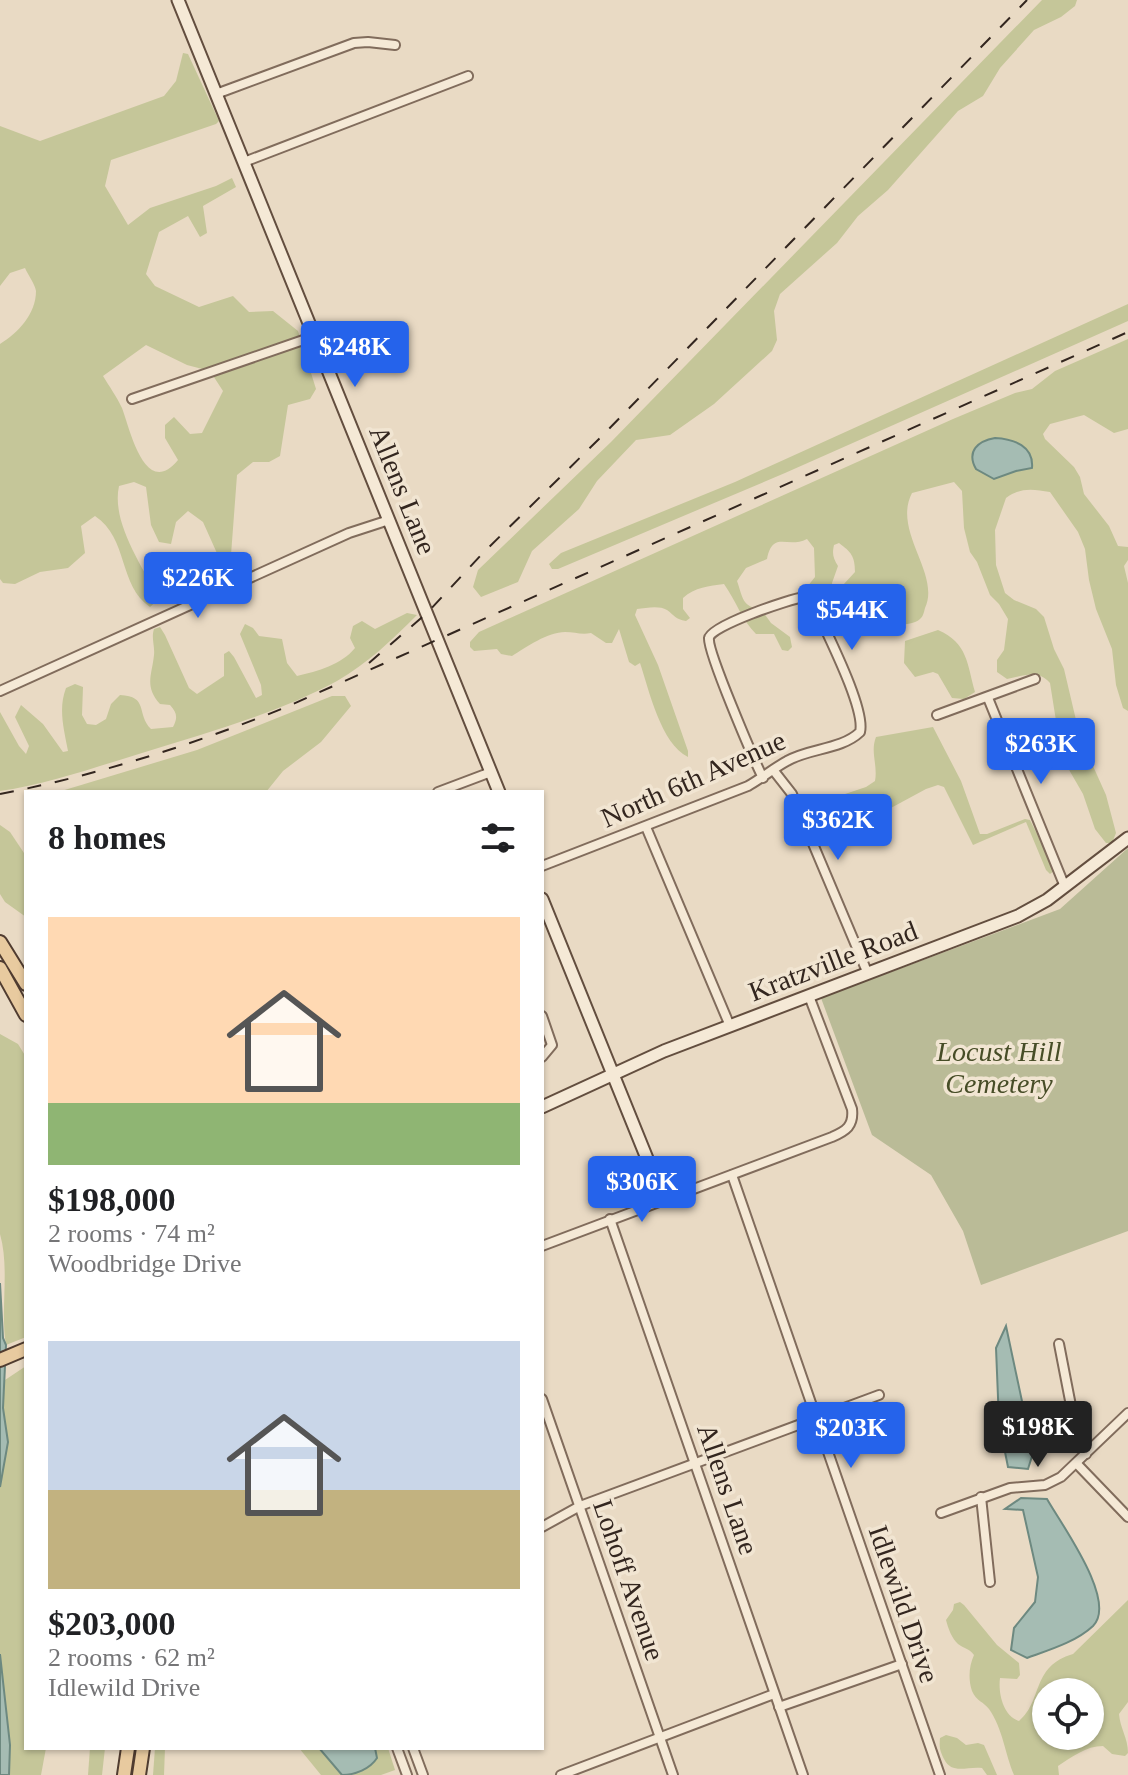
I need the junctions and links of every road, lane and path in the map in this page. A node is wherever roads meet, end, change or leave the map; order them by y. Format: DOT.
graph roads {
  1 [pos="178,0"];
  2 [pos="395,45"];
  3 [pos="468,76"];
  4 [pos="216,94"];
  5 [pos="244,162"];
  6 [pos="315,336"];
  7 [pos="132,399"];
  8 [pos="389,520"];
  9 [pos="1035,679"];
  10 [pos="0,691"];
  11 [pos="988,698"];
  12 [pos="937,715"];
  13 [pos="774,771"];
  14 [pos="491,772"];
  15 [pos="763,778"];
  16 [pos="443,790"];
  17 [pos="498,790"];
  18 [pos="646,827"];
  19 [pos="1128,838"];
  20 [pos="544,865"];
  21 [pos="1065,887"];
  22 [pos="545,913"];
  23 [pos="0,942"];
  24 [pos="0,968"];
  25 [pos="868,974"];
  26 [pos="24,981"];
  27 [pos="809,996"];
  28 [pos="24,1011"];
  29 [pos="544,1022"];
  30 [pos="730,1026"];
  31 [pos="544,1055"];
  32 [pos="613,1073"];
  33 [pos="544,1106"];
  34 [pos="732,1175"];
  35 [pos="663,1198"];
  36 [pos="610,1219"];
  37 [pos="544,1245"];
  38 [pos="1059,1344"];
  39 [pos="24,1350"];
  40 [pos="0,1360"];
  41 [pos="879,1395"];
  42 [pos="544,1405"];
  43 [pos="1128,1413"];
  44 [pos="817,1418"];
  45 [pos="1086,1454"];
  46 [pos="694,1463"];
  47 [pos="1077,1464"];
  48 [pos="981,1497"];
  49 [pos="580,1506"];
  50 [pos="941,1513"];
  51 [pos="1128,1517"];
  52 [pos="544,1526"];
  53 [pos="990,1582"];
  54 [pos="902,1664"];
  55 [pos="774,1694"];
  56 [pos="779,1707"];
  57 [pos="660,1738"];
  58 [pos="128,1750"];
  59 [pos="143,1750"];
  60 [pos="398,1750"];
  61 [pos="414,1750"];
  62 [pos="124,1775"];
  63 [pos="139,1775"];
  64 [pos="407,1775"];
  65 [pos="423,1775"];
  66 [pos="561,1775"];
  67 [pos="673,1775"];
  68 [pos="803,1775"];
  69 [pos="940,1775"];
  1 -- 4 [label="street, Allens Lane"];
  2 -- 4 [label="street"];
  3 -- 5 [label="street"];
  4 -- 5 [label="street, Allens Lane"];
  5 -- 6 [label="street, Allens Lane"];
  6 -- 7 [label="street"];
  6 -- 8 [label="street, Allens Lane"];
  8 -- 10 [label="street"];
  8 -- 14 [label="street, Allens Lane"];
  9 -- 11 [label="street"];
  11 -- 12 [label="street"];
  11 -- 21 [label="street"];
  13 -- 15 [label="street, North 6th Avenue"];
  13 -- 15 [label="street, North 6th Avenue"];
  13 -- 25 [label="street"];
  14 -- 16 [label="street"];
  14 -- 17 [label="street, Allens Lane"];
  15 -- 18 [label="street, North 6th Avenue"];
  18 -- 20 [label="street, North 6th Avenue"];
  18 -- 30 [label="street"];
  19 -- 21 [label="street, Kratzville Road"];
  21 -- 25 [label="street, Kratzville Road"];
  22 -- 32 [label="street"];
  23 -- 26 [label="main road"];
  24 -- 28 [label="main road"];
  25 -- 27 [label="street, Kratzville Road"];
  27 -- 30 [label="street, Kratzville Road"];
  27 -- 34 [label="street"];
  29 -- 31 [label="street"];
  30 -- 32 [label="street, Kratzville Road"];
  32 -- 33 [label="street, Kratzville Road"];
  32 -- 35 [label="street"];
  34 -- 35 [label="street"];
  34 -- 44 [label="street, Idlewild Drive"];
  35 -- 36 [label="street"];
  36 -- 37 [label="street"];
  36 -- 46 [label="street, Allens Lane"];
  38 -- 45 [label="street"];
  39 -- 40 [label="main road"];
  41 -- 44 [label="street"];
  42 -- 49 [label="street, Lohoff Avenue"];
  43 -- 45 [label="street"];
  44 -- 46 [label="street"];
  44 -- 54 [label="street, Idlewild Drive"];
  45 -- 47 [label="street"];
  46 -- 49 [label="street"];
  46 -- 55 [label="street, Allens Lane"];
  47 -- 48 [label="street"];
  47 -- 51 [label="street"];
  48 -- 50 [label="street"];
  48 -- 53 [label="street"];
  49 -- 52 [label="street"];
  49 -- 57 [label="street, Lohoff Avenue"];
  54 -- 56 [label="street"];
  54 -- 69 [label="street, Idlewild Drive"];
  55 -- 56 [label="street, Allens Lane"];
  55 -- 57 [label="street"];
  56 -- 68 [label="street, Allens Lane"];
  57 -- 66 [label="street"];
  57 -- 67 [label="street, Lohoff Avenue"];
  58 -- 62 [label="main road"];
  59 -- 63 [label="main road"];
  60 -- 64 [label="street"];
  61 -- 65 [label="street"];
}
